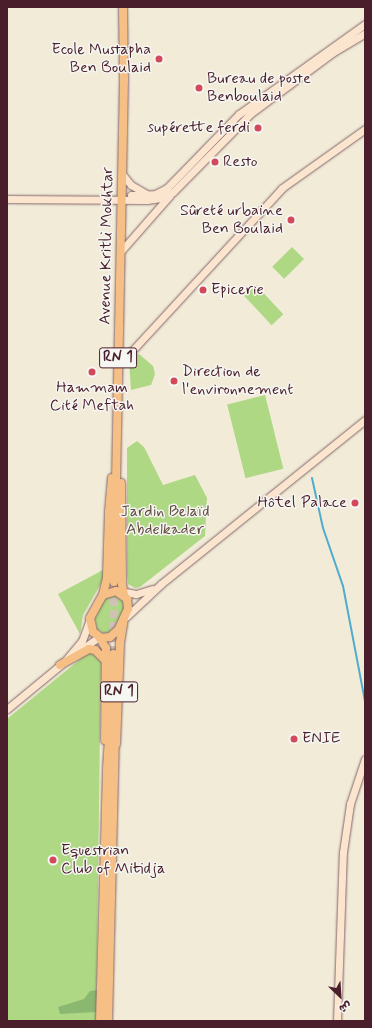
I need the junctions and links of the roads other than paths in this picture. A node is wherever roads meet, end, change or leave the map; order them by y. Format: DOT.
graph roads {
  1 [pos="123,7"];
  2 [pos="365,24"];
  3 [pos="365,33"];
  4 [pos="365,129"];
  5 [pos="122,174"];
  6 [pos="173,192"];
  7 [pos="148,195"];
  8 [pos="122,197"];
  9 [pos="7,199"];
  10 [pos="121,251"];
  11 [pos="118,366"];
  12 [pos="365,420"];
  13 [pos="117,464"];
  14 [pos="114,582"];
  15 [pos="161,584"];
  16 [pos="121,592"];
  17 [pos="102,595"];
  18 [pos="124,618"];
  19 [pos="90,620"];
  20 [pos="99,637"];
  21 [pos="113,654"];
  22 [pos="106,661"];
  23 [pos="60,665"];
  24 [pos="112,691"];
  25 [pos="7,709"];
  26 [pos="365,759"];
  27 [pos="110,766"];
  28 [pos="100,1021"];
  29 [pos="107,1021"];
  30 [pos="337,1021"];
  1 -- 5 [label="main road, Avenue Kritli Mokhtar / RN 1"];
  2 -- 7 [label="street"];
  3 -- 6 [label="street"];
  4 -- 11 [label="street"];
  5 -- 7 [label="street"];
  5 -- 8 [label="main road, Avenue Kritli Mokhtar / RN 1"];
  6 -- 8 [label="street"];
  6 -- 10 [label="street"];
  7 -- 8 [label="street"];
  8 -- 9 [label="street"];
  8 -- 10 [label="main road, Avenue Kritli Mokhtar / RN 1"];
  10 -- 11 [label="main road, Avenue Kritli Mokhtar / RN 1"];
  11 -- 13 [label="main road, Avenue Kritli Mokhtar / RN 1"];
  12 -- 15 [label="street"];
  13 -- 14 [label="main road, Avenue Kritli Mokhtar / RN 1"];
  13 -- 16 [label="main road, RN 1"];
  13 -- 17 [label="main road, RN 1"];
  15 -- 16 [label="street"];
  15 -- 18 [label="street"];
  16 -- 17 [label="main road"];
  16 -- 18 [label="main road"];
  17 -- 19 [label="main road"];
  18 -- 20 [label="main road"];
  18 -- 27 [label="main road, RN 1"];
  19 -- 20 [label="main road"];
  19 -- 23 [label="street"];
  20 -- 22 [label="main road, RN 1"];
  20 -- 23 [label="street"];
  21 -- 24 [label="main road, RN 1"];
  22 -- 23 [label="main road"];
  22 -- 27 [label="main road, RN 1"];
  23 -- 25 [label="street"];
  24 -- 27 [label="highway, RN 1"];
  26 -- 30 [label="street"];
  27 -- 28 [label="highway, RN 1"];
  27 -- 29 [label="highway, RN 1"];
}
